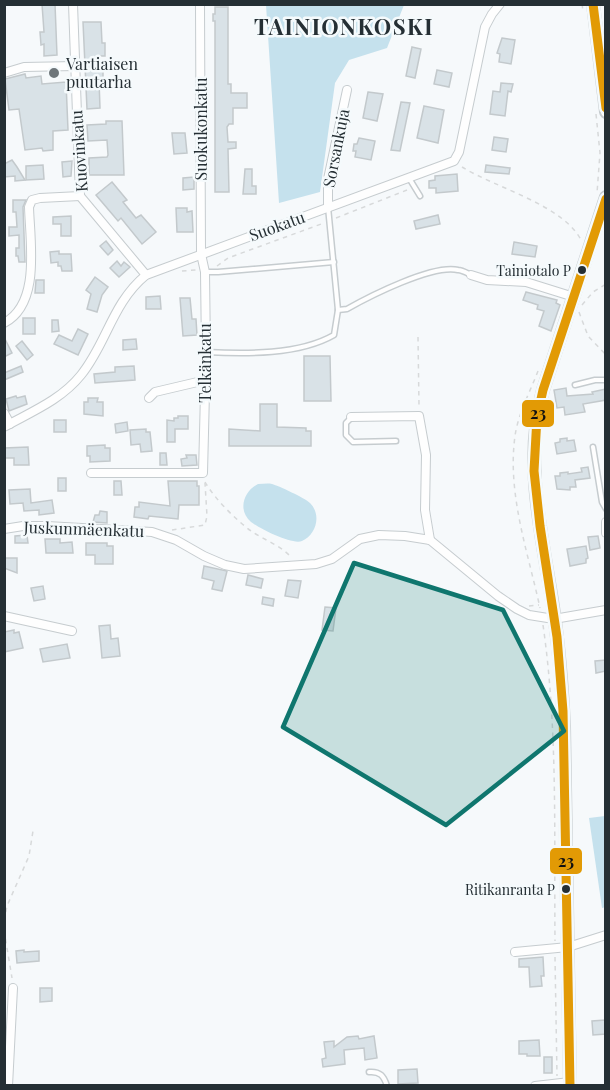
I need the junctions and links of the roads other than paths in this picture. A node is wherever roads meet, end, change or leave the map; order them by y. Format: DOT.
graph roads {
  1 [pos="73,4"];
  2 [pos="200,4"];
  3 [pos="500,4"];
  4 [pos="593,4"];
  5 [pos="75,66"];
  6 [pos="4,73"];
  7 [pos="347,90"];
  8 [pos="606,112"];
  9 [pos="409,178"];
  10 [pos="80,196"];
  11 [pos="420,196"];
  12 [pos="606,197"];
  13 [pos="328,207"];
  14 [pos="201,254"];
  15 [pos="334,262"];
  16 [pos="205,272"];
  17 [pos="146,275"];
  18 [pos="471,275"];
  19 [pos="574,297"];
  20 [pos="338,310"];
  21 [pos="4,323"];
  22 [pos="206,352"];
  23 [pos="206,380"];
  24 [pos="606,380"];
  25 [pos="575,385"];
  26 [pos="149,398"];
  27 [pos="4,413"];
  28 [pos="351,417"];
  29 [pos="7,425"];
  30 [pos="396,441"];
  31 [pos="592,447"];
  32 [pos="91,473"];
  33 [pos="606,509"];
  34 [pos="606,522"];
  35 [pos="4,529"];
  36 [pos="606,533"];
  37 [pos="430,540"];
  38 [pos="606,610"];
  39 [pos="4,616"];
  40 [pos="554,619"];
  41 [pos="72,631"];
  42 [pos="606,935"];
  43 [pos="568,947"];
  44 [pos="515,952"];
  45 [pos="13,988"];
  46 [pos="369,1072"];
  47 [pos="570,1084"];
  48 [pos="8,1086"];
  49 [pos="387,1086"];
  50 [pos="535,1086"];
  1 -- 5 [label="street, Kuovinkatu"];
  2 -- 14 [label="street, Suokukonkatu"];
  3 -- 9 [label="street, Suokatu"];
  4 -- 8 [label="street"];
  5 -- 6 [label="street"];
  5 -- 10 [label="street, Kuovinkatu"];
  7 -- 13 [label="street, Sorsankuja"];
  9 -- 11 [label="lane"];
  9 -- 13 [label="street, Suokatu"];
  10 -- 17 [label="street, Kuovinkatu"];
  10 -- 21 [label="street"];
  12 -- 19 [label="street"];
  13 -- 14 [label="street, Suokatu"];
  13 -- 15 [label="lane"];
  14 -- 16 [label="street, Telkänkatu"];
  14 -- 17 [label="street, Suokatu"];
  15 -- 16 [label="lane"];
  15 -- 20 [label="lane"];
  16 -- 22 [label="street, Telkänkatu"];
  17 -- 29 [label="street, Suokatu"];
  18 -- 19 [label="street"];
  18 -- 20 [label="lane"];
  19 -- 40 [label="street"];
  20 -- 22 [label="lane"];
  22 -- 23 [label="street, Telkänkatu"];
  23 -- 26 [label="street"];
  23 -- 32 [label="street, Telkänkatu"];
  24 -- 25 [label="lane"];
  27 -- 29 [label="street"];
  28 -- 30 [label="lane"];
  28 -- 37 [label="street"];
  31 -- 33 [label="lane"];
  34 -- 36 [label="street"];
  35 -- 37 [label="street, Juskunmäenkatu"];
  37 -- 40 [label="street"];
  38 -- 40 [label="street"];
  39 -- 41 [label="street"];
  40 -- 43 [label="street"];
  42 -- 43 [label="street"];
  43 -- 44 [label="street"];
  43 -- 47 [label="street"];
  45 -- 48 [label="street"];
  46 -- 49 [label="lane"];
  47 -- 50 [label="street"];
}
